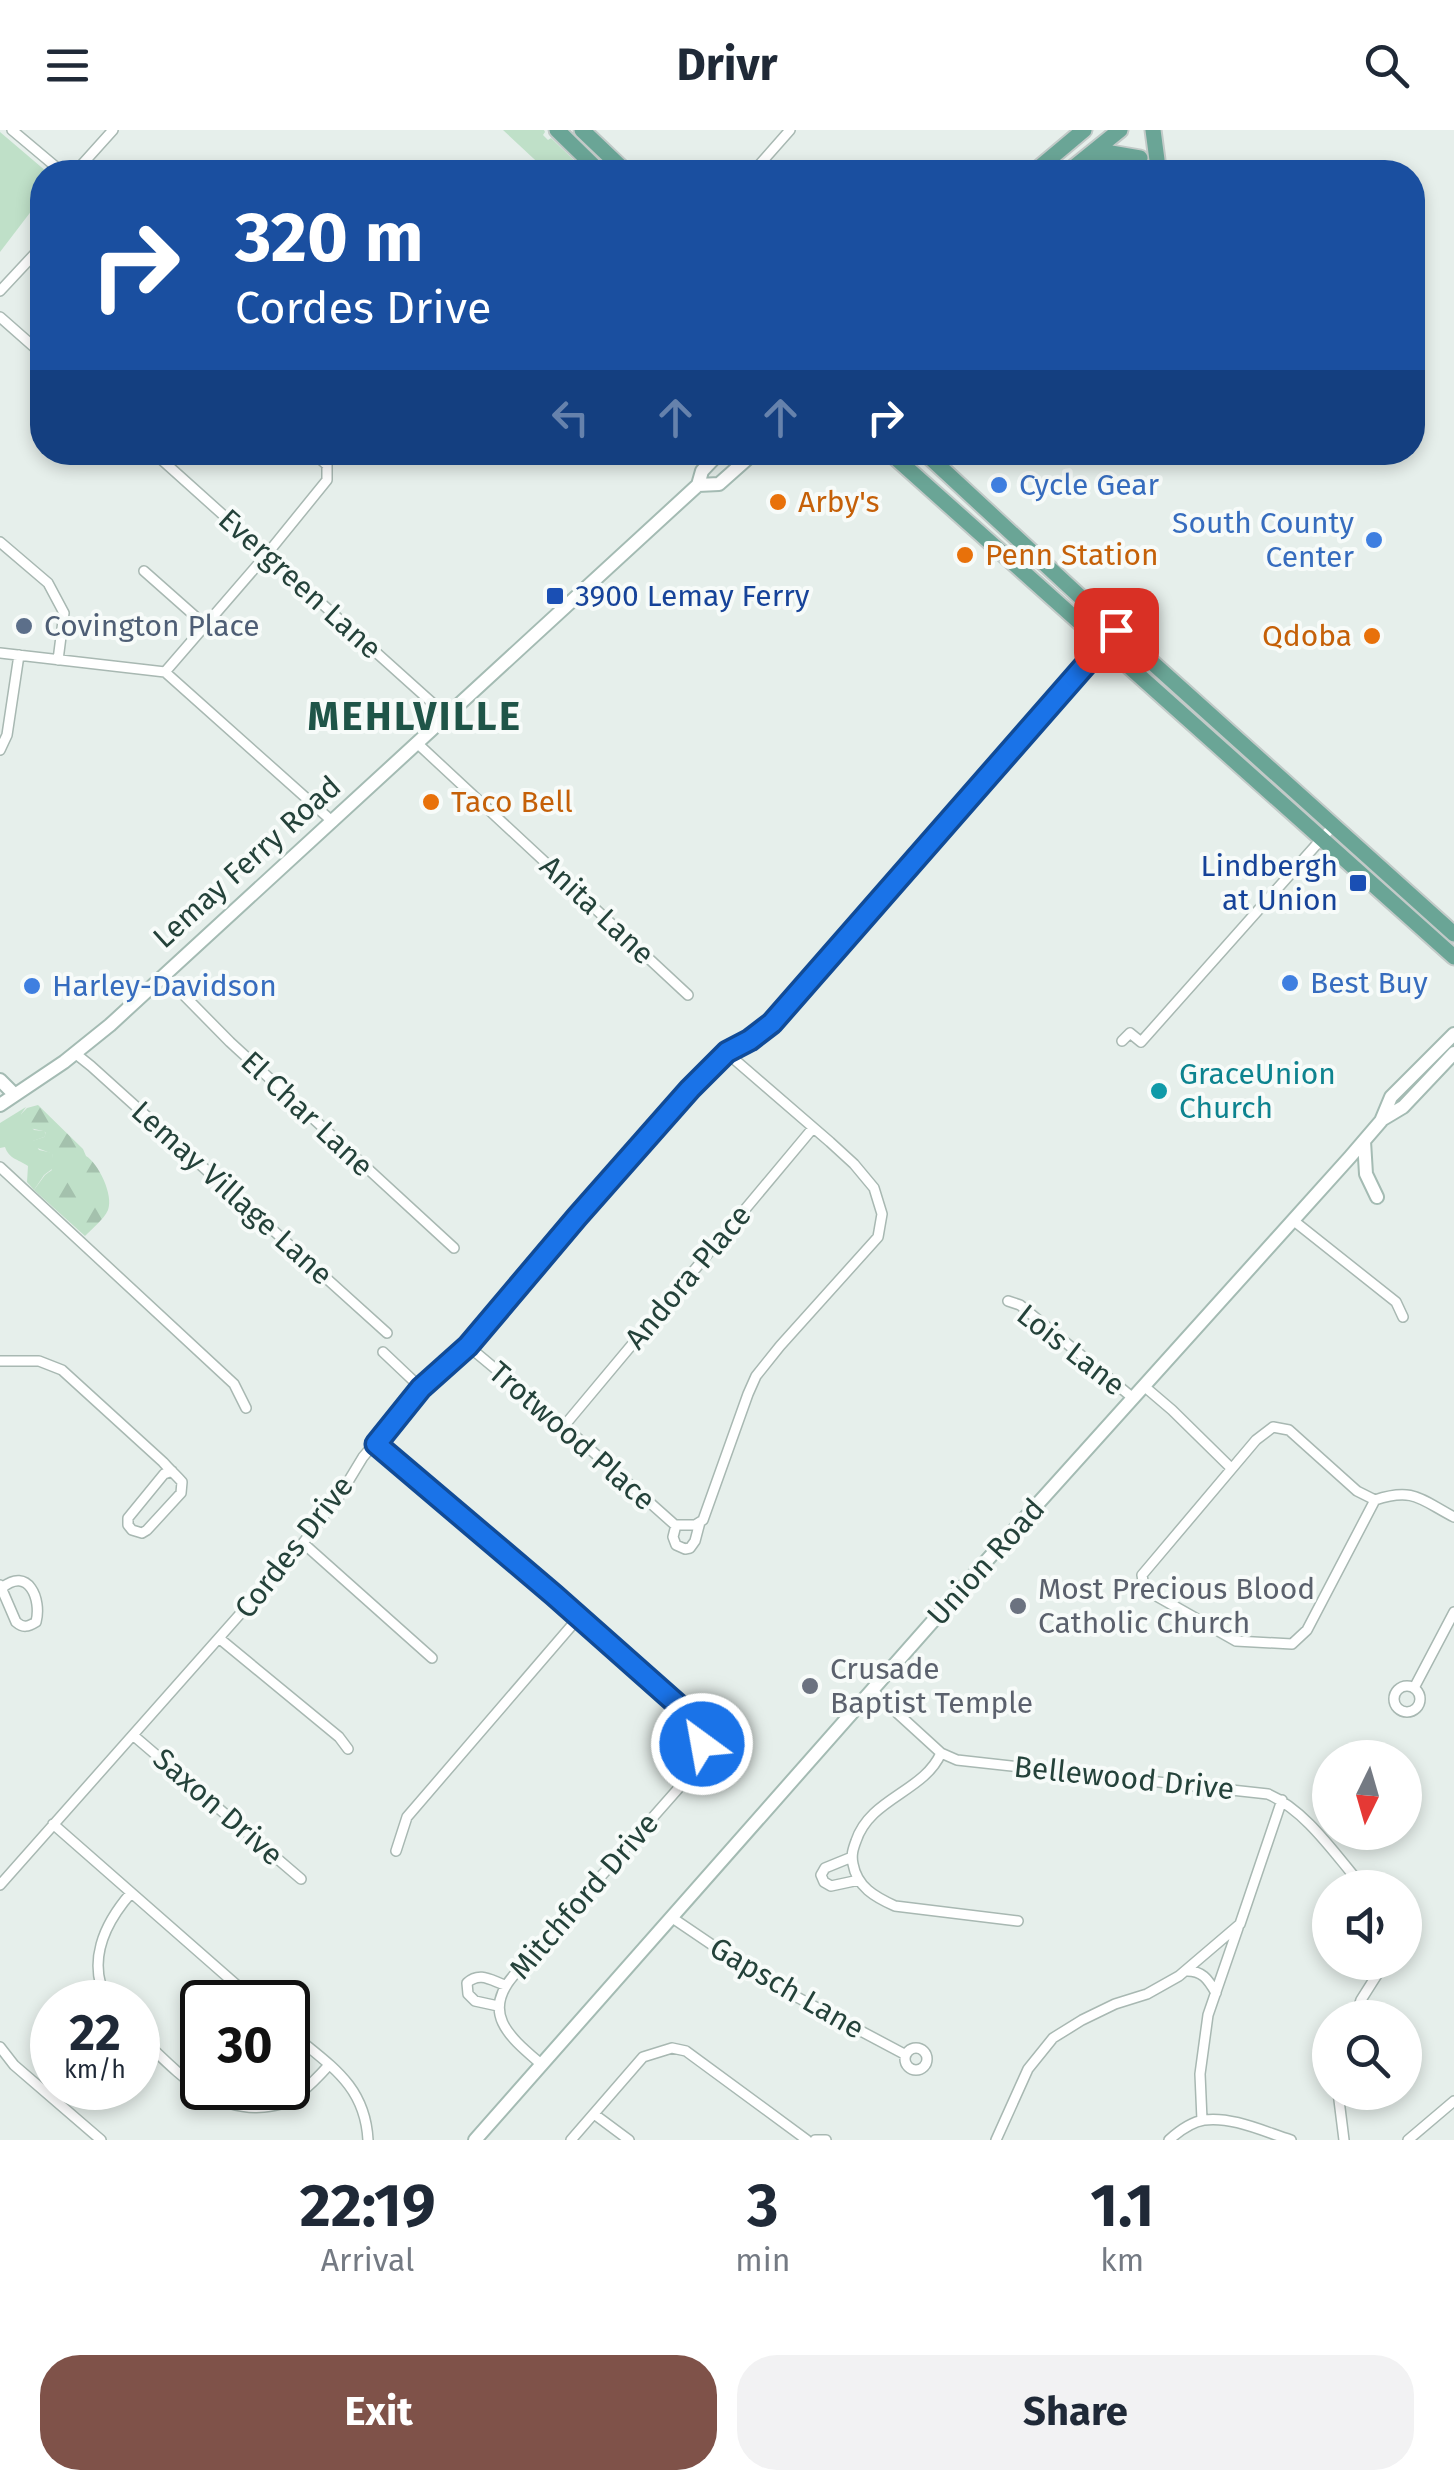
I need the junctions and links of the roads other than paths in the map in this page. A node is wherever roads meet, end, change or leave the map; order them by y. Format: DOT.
graph roads {
  1 [pos="12,130"];
  2 [pos="113,130"];
  3 [pos="557,130"];
  4 [pos="582,130"];
  5 [pos="790,130"];
  6 [pos="1084,130"];
  7 [pos="1120,130"];
  8 [pos="1153,130"];
  9 [pos="1140,158"];
  10 [pos="48,160"];
  11 [pos="86,160"];
  12 [pos="588,160"];
  13 [pos="613,160"];
  14 [pos="764,160"];
  15 [pos="1048,160"];
  16 [pos="1084,160"];
  17 [pos="1157,160"];
  18 [pos="30,259"];
  19 [pos="0,291"];
  20 [pos="0,316"];
  21 [pos="30,343"];
  22 [pos="168,465"];
  23 [pos="326,465"];
  24 [pos="708,465"];
  25 [pos="741,465"];
  26 [pos="905,465"];
  27 [pos="937,465"];
  28 [pos="698,485"];
  29 [pos="0,542"];
  30 [pos="267,554"];
  31 [pos="144,570"];
  32 [pos="205,626"];
  33 [pos="1110,637"];
  34 [pos="0,652"];
  35 [pos="19,655"];
  36 [pos="58,660"];
  37 [pos="165,672"];
  38 [pos="448,716"];
  39 [pos="418,744"];
  40 [pos="0,750"];
  41 [pos="332,822"];
  42 [pos="1327,832"];
  43 [pos="1454,934"];
  44 [pos="1454,957"];
  45 [pos="164,975"];
  46 [pos="688,995"];
  47 [pos="1454,1034"];
  48 [pos="1122,1042"];
  49 [pos="727,1052"];
  50 [pos="1454,1053"];
  51 [pos="76,1054"];
  52 [pos="0,1080"];
  53 [pos="15,1095"];
  54 [pos="0,1105"];
  55 [pos="1381,1121"];
  56 [pos="813,1128"];
  57 [pos="1364,1142"];
  58 [pos="0,1167"];
  59 [pos="1377,1197"];
  60 [pos="1294,1221"];
  61 [pos="454,1248"];
  62 [pos="1008,1301"];
  63 [pos="1403,1317"];
  64 [pos="388,1333"];
  65 [pos="468,1346"];
  66 [pos="383,1352"];
  67 [pos="0,1361"];
  68 [pos="1145,1386"];
  69 [pos="421,1388"];
  70 [pos="1133,1398"];
  71 [pos="246,1408"];
  72 [pos="564,1426"];
  73 [pos="376,1444"];
  74 [pos="1231,1468"];
  75 [pos="172,1471"];
  76 [pos="1375,1500"];
  77 [pos="1454,1518"];
  78 [pos="700,1522"];
  79 [pos="676,1525"];
  80 [pos="303,1544"];
  81 [pos="1,1586"];
  82 [pos="1454,1612"];
  83 [pos="579,1618"];
  84 [pos="220,1639"];
  85 [pos="432,1658"];
  86 [pos="1414,1688"];
  87 [pos="872,1690"];
  88 [pos="697,1726"];
  89 [pos="134,1736"];
  90 [pos="348,1750"];
  91 [pos="942,1752"];
  92 [pos="699,1759"];
  93 [pos="1282,1800"];
  94 [pos="52,1824"];
  95 [pos="396,1851"];
  96 [pos="852,1857"];
  97 [pos="1348,1870"];
  98 [pos="302,1879"];
  99 [pos="859,1880"];
  100 [pos="0,1885"];
  101 [pos="131,1893"];
  102 [pos="671,1918"];
  103 [pos="1018,1921"];
  104 [pos="1240,1924"];
  105 [pos="1185,1971"];
  106 [pos="100,1980"];
  107 [pos="231,1980"];
  108 [pos="505,1985"];
  109 [pos="1216,1994"];
  110 [pos="498,2006"];
  111 [pos="0,2047"];
  112 [pos="310,2049"];
  113 [pos="906,2054"];
  114 [pos="160,2055"];
  115 [pos="541,2064"];
  116 [pos="329,2066"];
  117 [pos="1454,2102"];
  118 [pos="1339,2110"];
  119 [pos="594,2114"];
  120 [pos="1202,2120"];
  121 [pos="1341,2137"];
  122 [pos="478,2139"];
  123 [pos="101,2140"];
  124 [pos="368,2140"];
  125 [pos="572,2140"];
  126 [pos="629,2140"];
  127 [pos="811,2140"];
  128 [pos="826,2140"];
  129 [pos="996,2140"];
  130 [pos="1169,2140"];
  131 [pos="1291,2140"];
  132 [pos="1408,2140"];
  1 -- 10 [label="street"];
  2 -- 11 [label="street"];
  3 -- 12 [label="main road"];
  4 -- 13 [label="main road"];
  5 -- 14 [label="street"];
  6 -- 15 [label="main road"];
  7 -- 16 [label="main road"];
  8 -- 17 [label="main road"];
  9 -- 16 [label="main road"];
  18 -- 19 [label="street"];
  20 -- 21 [label="street"];
  22 -- 30 [label="street, Evergreen Lane"];
  23 -- 30 [label="street"];
  24 -- 28 [label="main road, Lemay Ferry Road"];
  25 -- 28 [label="main road, Lemay Ferry Road"];
  26 -- 33 [label="main road"];
  27 -- 33 [label="main road"];
  28 -- 38 [label="main road, Lemay Ferry Road"];
  29 -- 36 [label="street"];
  30 -- 32 [label="street"];
  30 -- 38 [label="street, Evergreen Lane"];
  31 -- 32 [label="street"];
  32 -- 37 [label="street"];
  33 -- 42 [label="main road"];
  33 -- 49 [label="street, Cordes Drive"];
  34 -- 35 [label="street"];
  35 -- 36 [label="street"];
  35 -- 40 [label="street"];
  36 -- 37 [label="street"];
  37 -- 41 [label="street"];
  38 -- 39 [label="main road, Lemay Ferry Road"];
  39 -- 41 [label="main road, Lemay Ferry Road"];
  39 -- 46 [label="street, Anita Lane"];
  41 -- 45 [label="main road, Lemay Ferry Road"];
  42 -- 43 [label="main road"];
  42 -- 44 [label="main road"];
  42 -- 48 [label="street"];
  45 -- 51 [label="main road, Lemay Ferry Road"];
  45 -- 61 [label="street, El Char Lane"];
  47 -- 55 [label="main road, Union Road"];
  49 -- 56 [label="street"];
  49 -- 65 [label="street, Cordes Drive"];
  50 -- 55 [label="main road, Union Road"];
  51 -- 53 [label="main road, Lemay Ferry Road"];
  51 -- 64 [label="street, Lemay Village Lane"];
  52 -- 53 [label="main road"];
  53 -- 54 [label="main road, Lemay Ferry Road"];
  55 -- 57 [label="main road, Union Road"];
  56 -- 72 [label="street, Andora Place"];
  56 -- 78 [label="street"];
  57 -- 59 [label="main road"];
  57 -- 60 [label="main road, Union Road"];
  58 -- 71 [label="street"];
  60 -- 63 [label="street"];
  60 -- 68 [label="main road, Union Road"];
  62 -- 70 [label="street, Lois Lane"];
  65 -- 69 [label="street, Cordes Drive"];
  65 -- 72 [label="street, Trotwood Place"];
  66 -- 69 [label="street"];
  67 -- 75 [label="street"];
  68 -- 70 [label="main road, Union Road"];
  68 -- 74 [label="street"];
  69 -- 73 [label="street, Cordes Drive"];
  70 -- 87 [label="main road, Union Road"];
  72 -- 79 [label="street, Trotwood Place"];
  73 -- 80 [label="street, Cordes Drive"];
  73 -- 83 [label="street"];
  74 -- 76 [label="street"];
  74 -- 76 [label="street"];
  75 -- 75 [label="street"];
  76 -- 77 [label="street"];
  78 -- 79 [label="street, Trotwood Place"];
  78 -- 79 [label="street, Trotwood Place"];
  80 -- 84 [label="street, Cordes Drive"];
  80 -- 85 [label="street"];
  81 -- 81 [label="street"];
  82 -- 86 [label="street"];
  83 -- 88 [label="street"];
  83 -- 95 [label="street"];
  84 -- 89 [label="street, Cordes Drive"];
  84 -- 90 [label="street"];
  87 -- 91 [label="street, Bellewood Drive"];
  87 -- 102 [label="main road, Union Road"];
  88 -- 92 [label="street"];
  88 -- 92 [label="street"];
  89 -- 94 [label="street, Cordes Drive"];
  89 -- 98 [label="street, Saxon Drive"];
  91 -- 93 [label="street, Bellewood Drive"];
  91 -- 96 [label="street"];
  92 -- 108 [label="street, Mitchford Drive"];
  93 -- 97 [label="street"];
  93 -- 104 [label="street"];
  94 -- 100 [label="street, Cordes Drive"];
  94 -- 101 [label="street"];
  96 -- 99 [label="street"];
  96 -- 99 [label="street"];
  99 -- 103 [label="street"];
  101 -- 106 [label="street"];
  101 -- 107 [label="street"];
  102 -- 113 [label="street, Gapsch Lane"];
  102 -- 115 [label="main road, Union Road"];
  104 -- 105 [label="street"];
  104 -- 109 [label="street"];
  105 -- 109 [label="street"];
  105 -- 129 [label="street"];
  108 -- 110 [label="street, Mitchford Drive"];
  108 -- 110 [label="street, Mitchford Drive"];
  109 -- 120 [label="street"];
  110 -- 115 [label="street, Mitchford Drive"];
  111 -- 123 [label="street"];
  112 -- 116 [label="street"];
  114 -- 116 [label="street"];
  115 -- 122 [label="main road, Union Road"];
  116 -- 124 [label="street"];
  117 -- 132 [label="street"];
  118 -- 121 [label="street"];
  119 -- 125 [label="street"];
  119 -- 126 [label="street"];
  119 -- 127 [label="street"];
  120 -- 130 [label="street"];
  120 -- 131 [label="street"];
  127 -- 128 [label="street"];
}
